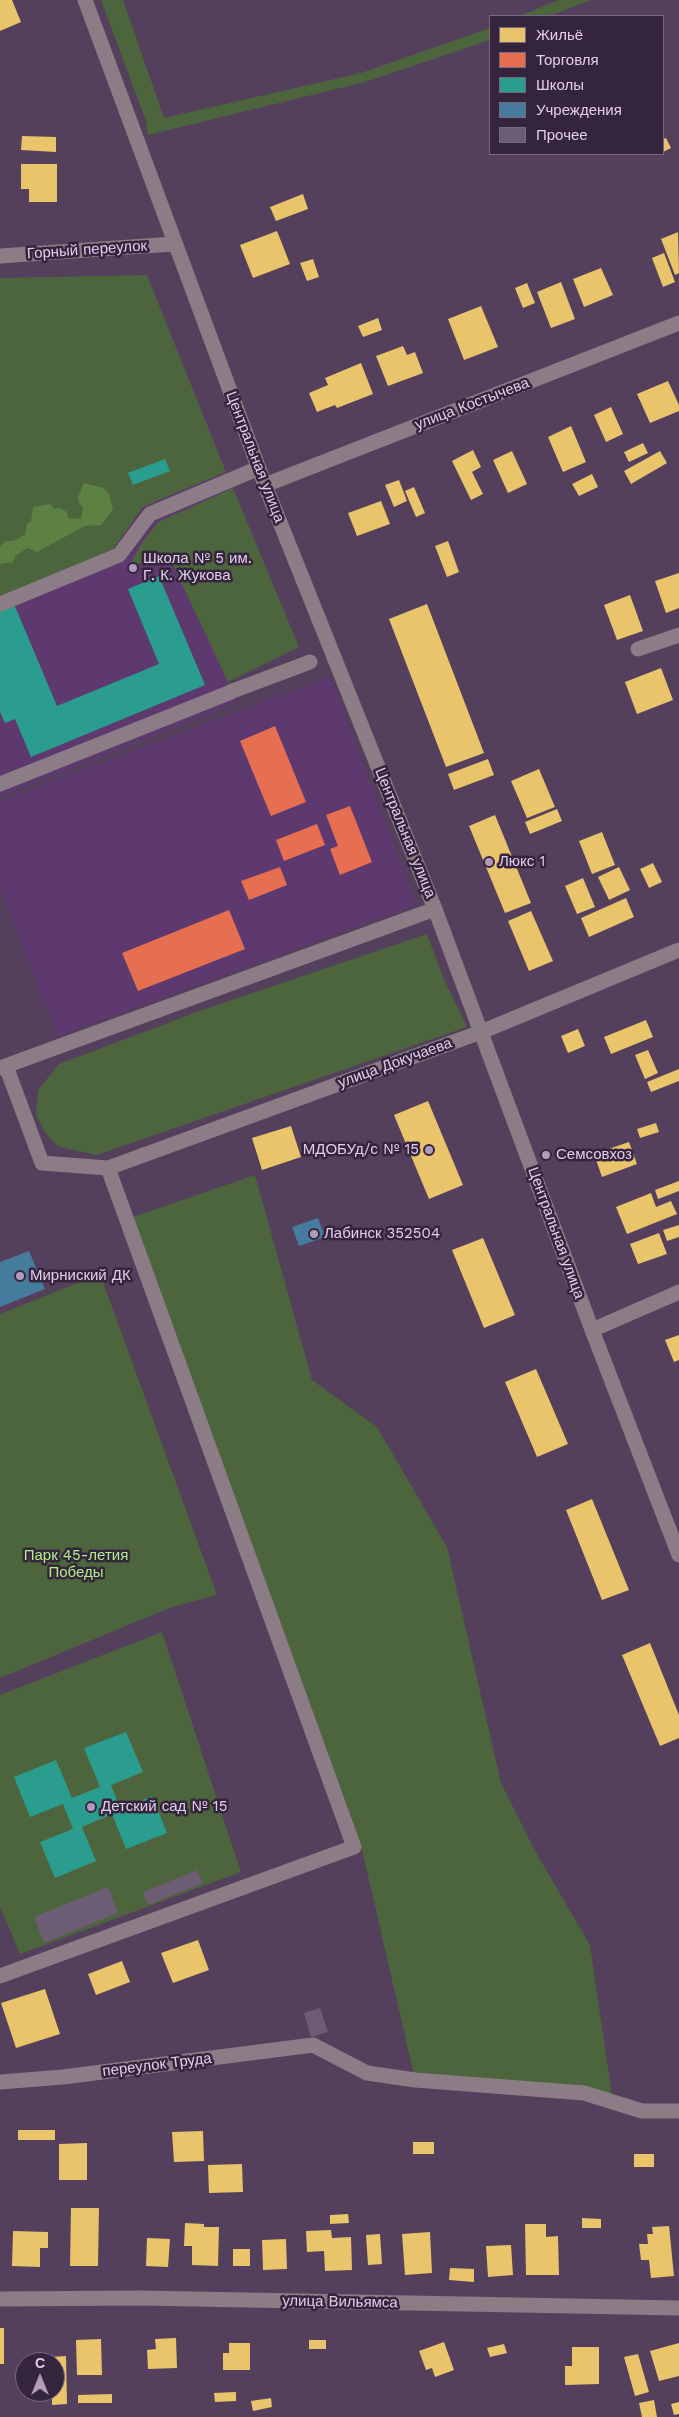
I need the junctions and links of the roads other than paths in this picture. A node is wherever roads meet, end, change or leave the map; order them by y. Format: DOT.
graph roads {
  1 [pos="85,0"];
  2 [pos="174,244"];
  3 [pos="0,256"];
  4 [pos="679,323"];
  5 [pos="259,468"];
  6 [pos="265,485"];
  7 [pos="0,604"];
  8 [pos="679,635"];
  9 [pos="638,649"];
  10 [pos="310,662"];
  11 [pos="0,784"];
  12 [pos="435,909"];
  13 [pos="679,950"];
  14 [pos="481,1032"];
  15 [pos="3,1067"];
  16 [pos="108,1168"];
  17 [pos="679,1292"];
  18 [pos="592,1330"];
  19 [pos="679,1555"];
  20 [pos="0,1976"];
  21 [pos="0,2082"];
  22 [pos="679,2111"];
  23 [pos="0,2299"];
  24 [pos="679,2308"];
  1 -- 2 [label="street, Центральная улица"];
  2 -- 3 [label="street, Горный переулок"];
  2 -- 5 [label="street, Центральная улица"];
  4 -- 6 [label="street, улица Костычева"];
  5 -- 6 [label="street, Центральная улица"];
  5 -- 7 [label="street"];
  6 -- 12 [label="street, Центральная улица"];
  8 -- 9 [label="street"];
  10 -- 11 [label="street"];
  12 -- 14 [label="street, Центральная улица"];
  12 -- 15 [label="street, Центральная улица"];
  13 -- 14 [label="street, улица Докучаева"];
  14 -- 16 [label="street, улица Докучаева"];
  14 -- 18 [label="street, Центральная улица"];
  15 -- 16 [label="street"];
  16 -- 20 [label="street"];
  17 -- 18 [label="street"];
  18 -- 19 [label="street, Центральная улица"];
  21 -- 22 [label="street, переулок Труда"];
  23 -- 24 [label="street, улица Вильямса"];
}
